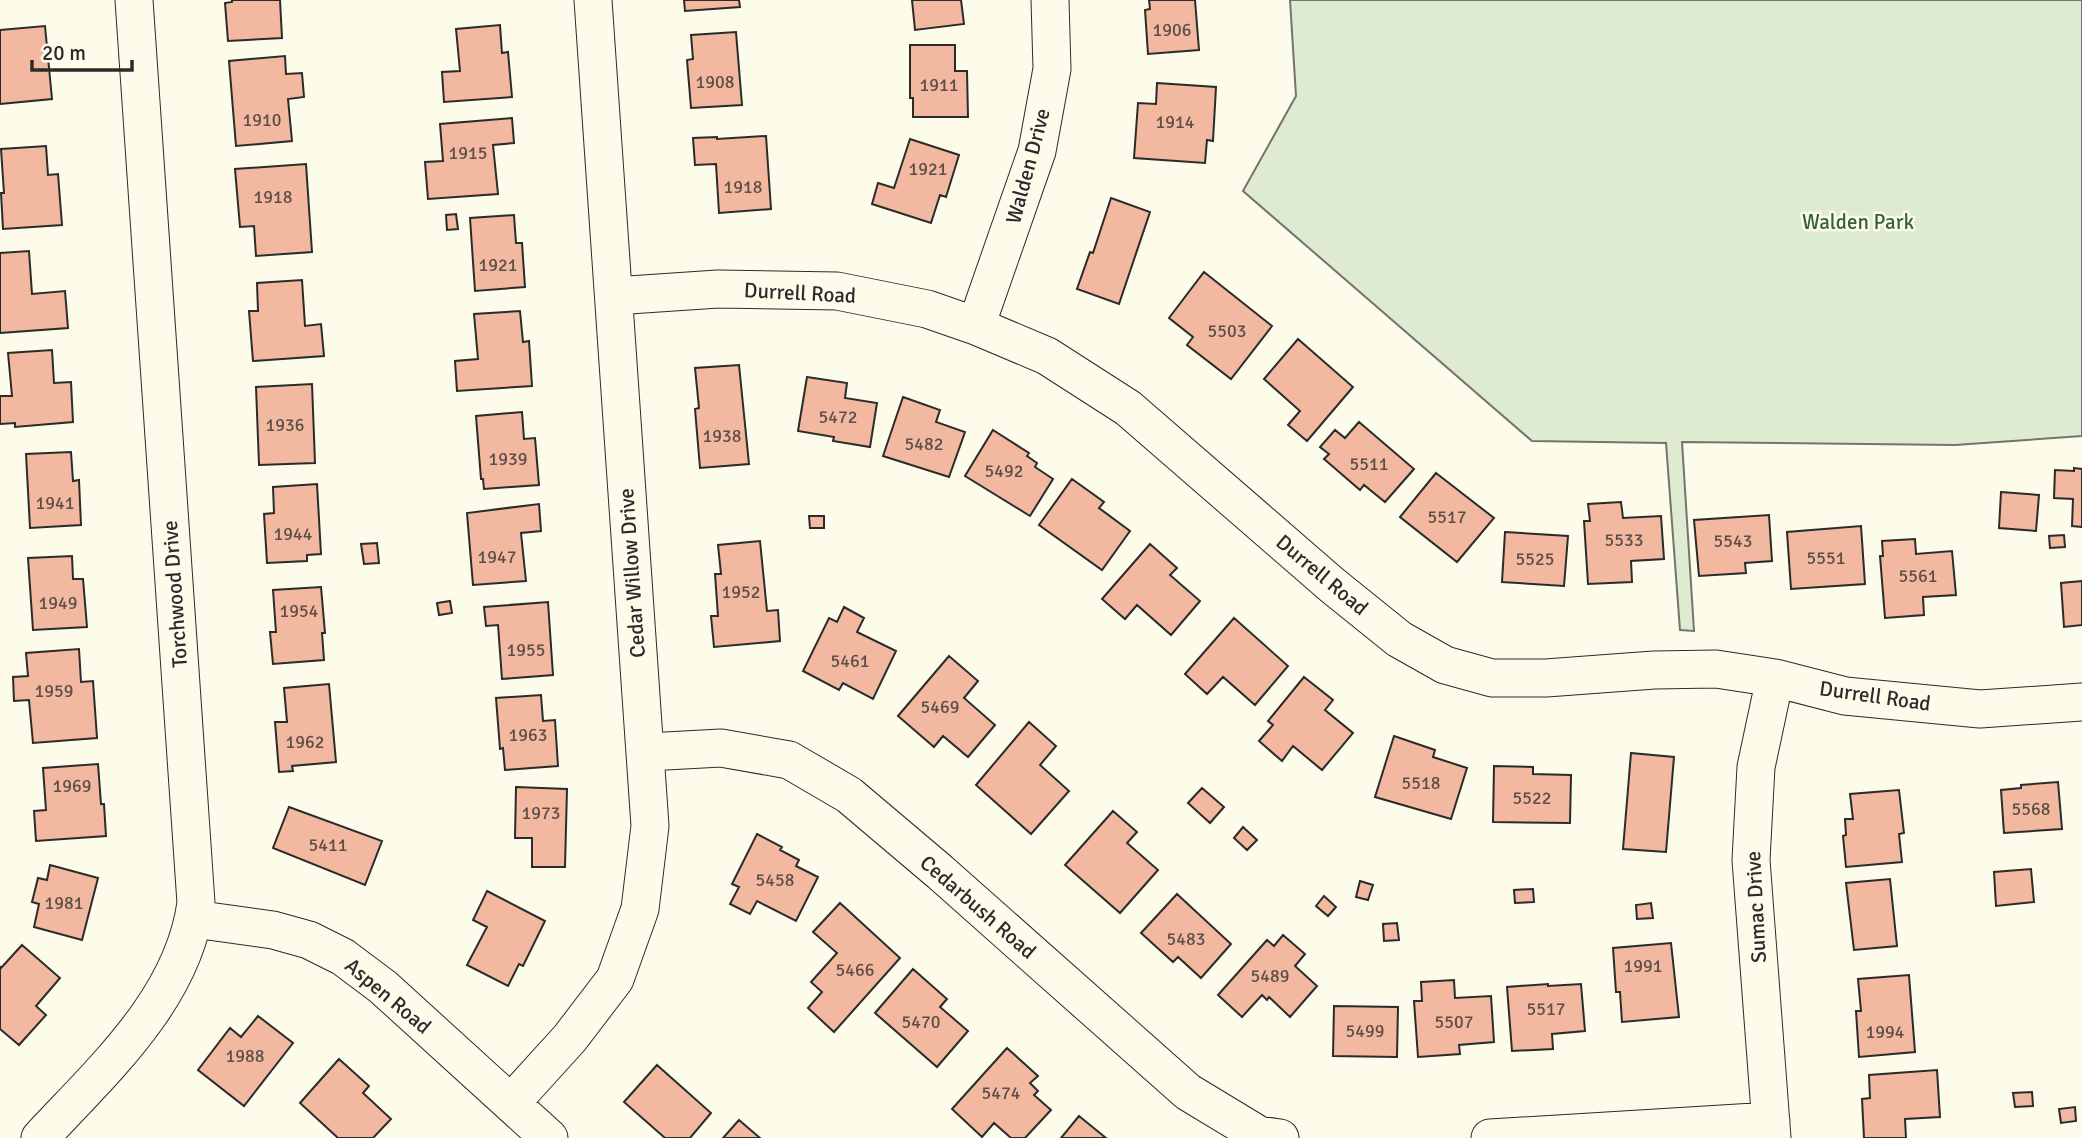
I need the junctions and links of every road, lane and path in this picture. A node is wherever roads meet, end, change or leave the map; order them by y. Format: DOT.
graph roads {
  1 [pos="134,0"];
  2 [pos="593,0"];
  3 [pos="1051,0"];
  4 [pos="614,296"];
  5 [pos="976,326"];
  6 [pos="1775,678"];
  7 [pos="2082,702"];
  8 [pos="647,752"];
  9 [pos="194,919"];
  10 [pos="511,1103"];
  11 [pos="1772,1129"];
  12 [pos="40,1138"];
  13 [pos="550,1138"];
  14 [pos="1280,1138"];
  15 [pos="1490,1138"];
  1 -- 9 [label="street, Torchwood Drive"];
  2 -- 4 [label="street, Cedar Willow Drive"];
  3 -- 5 [label="street, Walden Drive"];
  4 -- 5 [label="street, Durrell Road"];
  4 -- 8 [label="street, Cedar Willow Drive"];
  5 -- 6 [label="street, Durrell Road"];
  6 -- 7 [label="street, Durrell Road"];
  6 -- 11 [label="street, Sumac Drive"];
  8 -- 10 [label="street, Cedar Willow Drive"];
  8 -- 14 [label="street, Cedarbush Road"];
  9 -- 10 [label="street, Aspen Road"];
  9 -- 12 [label="street, Torchwood Drive"];
  10 -- 13 [label="street, Aspen Road"];
  11 -- 15 [label="street"];
}
